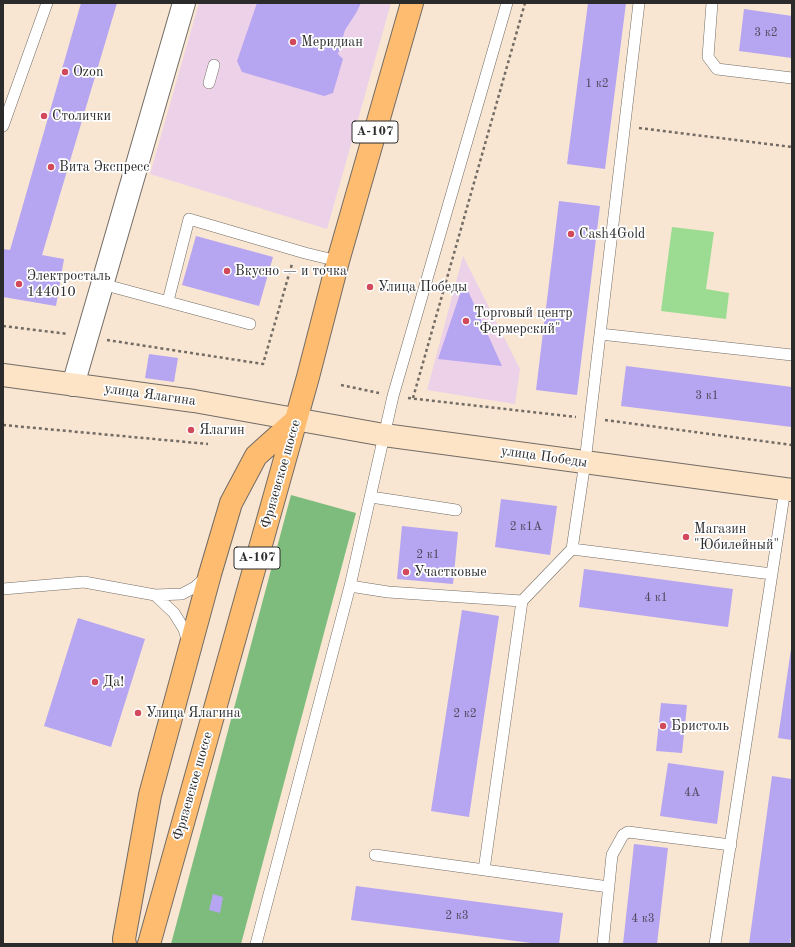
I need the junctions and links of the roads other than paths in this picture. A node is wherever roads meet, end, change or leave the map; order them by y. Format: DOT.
graph roads {
  1 [pos="47,3"];
  2 [pos="184,3"];
  3 [pos="412,3"];
  4 [pos="506,3"];
  5 [pos="639,3"];
  6 [pos="712,3"];
  7 [pos="214,65"];
  8 [pos="792,78"];
  9 [pos="209,83"];
  10 [pos="3,126"];
  11 [pos="338,261"];
  12 [pos="102,284"];
  13 [pos="168,301"];
  14 [pos="250,324"];
  15 [pos="600,334"];
  16 [pos="792,355"];
  17 [pos="3,375"];
  18 [pos="73,385"];
  19 [pos="296,420"];
  20 [pos="384,435"];
  21 [pos="585,462"];
  22 [pos="789,489"];
  23 [pos="371,497"];
  24 [pos="456,510"];
  25 [pos="572,549"];
  26 [pos="210,574"];
  27 [pos="772,574"];
  28 [pos="350,586"];
  29 [pos="3,589"];
  30 [pos="155,595"];
  31 [pos="522,601"];
  32 [pos="190,651"];
  33 [pos="730,845"];
  34 [pos="375,855"];
  35 [pos="484,870"];
  36 [pos="609,888"];
  37 [pos="125,944"];
  38 [pos="149,944"];
  39 [pos="256,944"];
  40 [pos="603,944"];
  41 [pos="716,944"];
  1 -- 10 [label="lane"];
  2 -- 12 [label="street"];
  3 -- 11 [label="highway, Фрязевское шоссе / А-107"];
  4 -- 20 [label="lane"];
  5 -- 15 [label="lane"];
  6 -- 8 [label="lane"];
  7 -- 9 [label="lane"];
  11 -- 13 [label="lane"];
  11 -- 19 [label="highway, Фрязевское шоссе / А-107"];
  12 -- 13 [label="lane"];
  12 -- 18 [label="street"];
  13 -- 14 [label="lane"];
  15 -- 16 [label="lane"];
  15 -- 21 [label="lane"];
  17 -- 18 [label="main road, улица Ялагина"];
  18 -- 19 [label="main road, улица Ялагина"];
  19 -- 20 [label="main road, улица Победы"];
  19 -- 26 [label="highway"];
  19 -- 38 [label="highway, Фрязевское шоссе / А-107"];
  20 -- 21 [label="main road, улица Победы"];
  20 -- 23 [label="lane"];
  21 -- 22 [label="main road, улица Победы"];
  21 -- 25 [label="lane"];
  22 -- 27 [label="lane"];
  23 -- 24 [label="lane"];
  23 -- 28 [label="lane"];
  25 -- 27 [label="lane"];
  25 -- 31 [label="lane"];
  26 -- 30 [label="lane"];
  26 -- 32 [label="highway"];
  27 -- 33 [label="lane"];
  28 -- 31 [label="lane"];
  28 -- 39 [label="lane"];
  29 -- 30 [label="lane"];
  30 -- 32 [label="lane"];
  31 -- 35 [label="lane"];
  32 -- 37 [label="highway"];
  33 -- 36 [label="lane"];
  33 -- 41 [label="lane"];
  34 -- 35 [label="lane"];
  35 -- 36 [label="lane"];
  36 -- 40 [label="lane"];
}
